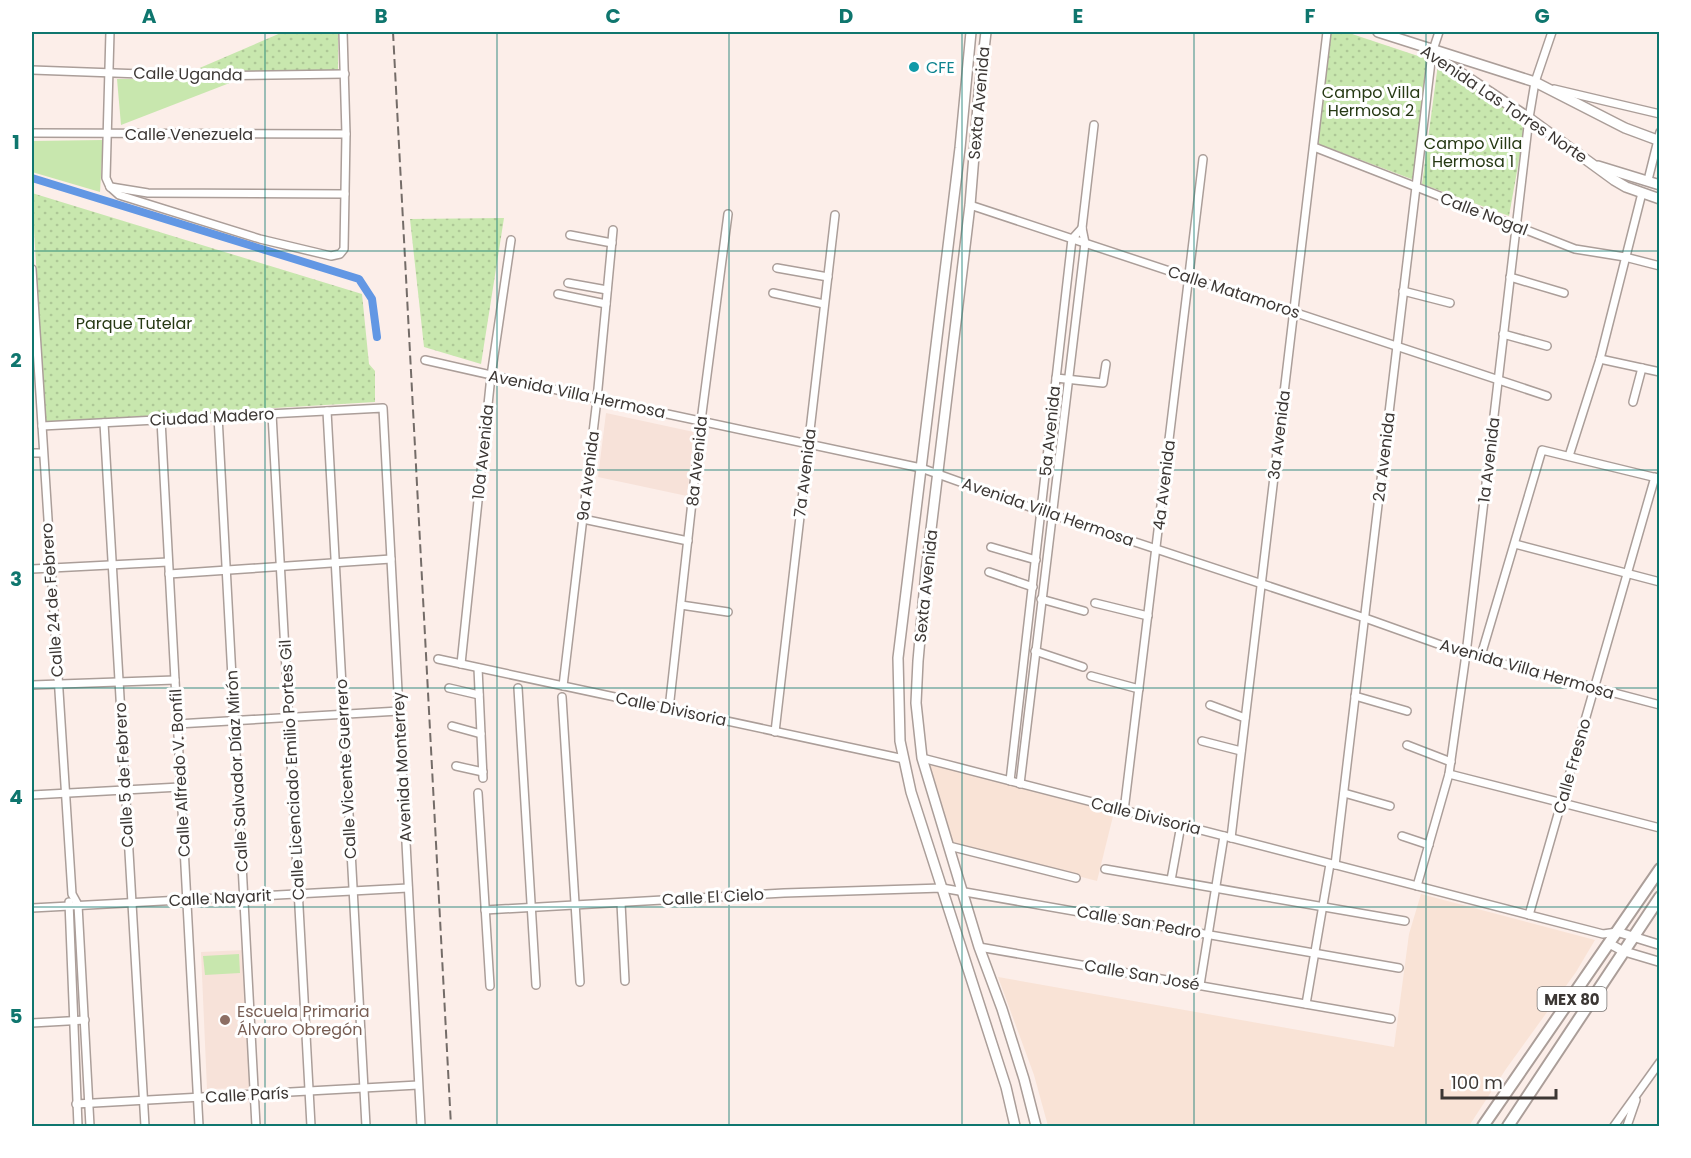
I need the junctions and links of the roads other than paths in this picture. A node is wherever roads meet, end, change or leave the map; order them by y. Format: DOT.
graph roads {
  1 [pos="110,32"];
  2 [pos="343,32"];
  3 [pos="971,32"];
  4 [pos="986,32"];
  5 [pos="1327,32"];
  6 [pos="1378,32"];
  7 [pos="1439,32"];
  8 [pos="1552,32"];
  9 [pos="1432,51"];
  10 [pos="32,70"];
  11 [pos="110,73"];
  12 [pos="345,74"];
  13 [pos="1539,84"];
  14 [pos="1659,114"];
  15 [pos="1529,118"];
  16 [pos="1094,125"];
  17 [pos="32,133"];
  18 [pos="109,133"];
  19 [pos="346,134"];
  20 [pos="1659,138"];
  21 [pos="1314,147"];
  22 [pos="1203,159"];
  23 [pos="1593,165"];
  24 [pos="1648,180"];
  25 [pos="1659,185"];
  26 [pos="110,187"];
  27 [pos="1416,187"];
  28 [pos="1642,193"];
  29 [pos="345,194"];
  30 [pos="1659,199"];
  31 [pos="970,205"];
  32 [pos="728,214"];
  33 [pos="835,215"];
  34 [pos="1516,226"];
  35 [pos="1082,228"];
  36 [pos="613,230"];
  37 [pos="570,235"];
  38 [pos="1072,239"];
  39 [pos="511,240"];
  40 [pos="612,243"];
  41 [pos="1085,243"];
  42 [pos="1625,257"];
  43 [pos="1659,266"];
  44 [pos="777,268"];
  45 [pos="32,269"];
  46 [pos="828,277"];
  47 [pos="1510,277"];
  48 [pos="1188,278"];
  49 [pos="568,283"];
  50 [pos="607,290"];
  51 [pos="1403,291"];
  52 [pos="773,293"];
  53 [pos="1564,293"];
  54 [pos="558,294"];
  55 [pos="606,303"];
  56 [pos="1450,303"];
  57 [pos="825,304"];
  58 [pos="1293,312"];
  59 [pos="1503,334"];
  60 [pos="34,339"];
  61 [pos="1397,346"];
  62 [pos="1547,346"];
  63 [pos="1600,359"];
  64 [pos="425,360"];
  65 [pos="1106,364"];
  66 [pos="1642,369"];
  67 [pos="1659,372"];
  68 [pos="491,376"];
  69 [pos="1056,378"];
  70 [pos="1068,380"];
  71 [pos="1498,380"];
  72 [pos="1547,396"];
  73 [pos="597,399"];
  74 [pos="1633,402"];
  75 [pos="383,408"];
  76 [pos="327,411"];
  77 [pos="272,414"];
  78 [pos="218,416"];
  79 [pos="161,420"];
  80 [pos="701,421"];
  81 [pos="104,423"];
  82 [pos="42,426"];
  83 [pos="808,444"];
  84 [pos="32,453"];
  85 [pos="43,453"];
  86 [pos="1569,456"];
  87 [pos="921,468"];
  88 [pos="939,475"];
  89 [pos="1657,478"];
  90 [pos="1041,511"];
  91 [pos="1051,514"];
  92 [pos="583,519"];
  93 [pos="688,541"];
  94 [pos="1515,544"];
  95 [pos="991,547"];
  96 [pos="1156,549"];
  97 [pos="391,559"];
  98 [pos="1036,560"];
  99 [pos="168,562"];
  100 [pos="335,562"];
  101 [pos="112,565"];
  102 [pos="281,566"];
  103 [pos="32,568"];
  104 [pos="50,568"];
  105 [pos="226,570"];
  106 [pos="989,572"];
  107 [pos="169,574"];
  108 [pos="1628,574"];
  109 [pos="1659,582"];
  110 [pos="1261,584"];
  111 [pos="1033,588"];
  112 [pos="1041,599"];
  113 [pos="1095,603"];
  114 [pos="681,605"];
  115 [pos="1084,611"];
  116 [pos="729,612"];
  117 [pos="1148,616"];
  118 [pos="1365,618"];
  119 [pos="1026,641"];
  120 [pos="1036,647"];
  121 [pos="1466,654"];
  122 [pos="438,659"];
  123 [pos="1480,659"];
  124 [pos="461,664"];
  125 [pos="1083,667"];
  126 [pos="478,668"];
  127 [pos="1091,676"];
  128 [pos="175,680"];
  129 [pos="119,682"];
  130 [pos="58,684"];
  131 [pos="32,686"];
  132 [pos="563,686"];
  133 [pos="1021,687"];
  134 [pos="449,688"];
  135 [pos="518,688"];
  136 [pos="1031,689"];
  137 [pos="1139,689"];
  138 [pos="1594,689"];
  139 [pos="479,695"];
  140 [pos="1355,696"];
  141 [pos="562,698"];
  142 [pos="1210,705"];
  143 [pos="1659,705"];
  144 [pos="669,709"];
  145 [pos="399,711"];
  146 [pos="1407,711"];
  147 [pos="343,714"];
  148 [pos="289,718"];
  149 [pos="1245,718"];
  150 [pos="234,721"];
  151 [pos="177,724"];
  152 [pos="452,726"];
  153 [pos="776,732"];
  154 [pos="481,734"];
  155 [pos="1202,741"];
  156 [pos="1407,745"];
  157 [pos="1241,750"];
  158 [pos="922,758"];
  159 [pos="904,759"];
  160 [pos="1451,762"];
  161 [pos="456,766"];
  162 [pos="1449,774"];
  163 [pos="1010,781"];
  164 [pos="1020,784"];
  165 [pos="180,787"];
  166 [pos="125,790"];
  167 [pos="478,793"];
  168 [pos="1344,793"];
  169 [pos="65,794"];
  170 [pos="32,795"];
  171 [pos="1561,804"];
  172 [pos="1390,806"];
  173 [pos="1124,811"];
  174 [pos="1181,825"];
  175 [pos="1659,828"];
  176 [pos="1402,836"];
  177 [pos="1227,837"];
  178 [pos="1429,845"];
  179 [pos="949,846"];
  180 [pos="1332,865"];
  181 [pos="1105,869"];
  182 [pos="1659,869"];
  183 [pos="1076,878"];
  184 [pos="1171,880"];
  185 [pos="1417,886"];
  186 [pos="408,888"];
  187 [pos="942,888"];
  188 [pos="1215,888"];
  189 [pos="353,891"];
  190 [pos="963,891"];
  191 [pos="72,894"];
  192 [pos="298,894"];
  193 [pos="244,897"];
  194 [pos="1659,897"];
  195 [pos="186,900"];
  196 [pos="132,903"];
  197 [pos="621,903"];
  198 [pos="78,905"];
  199 [pos="575,905"];
  200 [pos="67,906"];
  201 [pos="1323,907"];
  202 [pos="32,908"];
  203 [pos="532,908"];
  204 [pos="485,910"];
  205 [pos="1529,915"];
  206 [pos="1405,921"];
  207 [pos="1618,932"];
  208 [pos="1208,934"];
  209 [pos="1603,934"];
  210 [pos="1632,937"];
  211 [pos="1610,945"];
  212 [pos="1659,945"];
  213 [pos="979,947"];
  214 [pos="1623,951"];
  215 [pos="1315,953"];
  216 [pos="1659,962"];
  217 [pos="1399,968"];
  218 [pos="625,981"];
  219 [pos="580,982"];
  220 [pos="536,985"];
  221 [pos="490,986"];
  222 [pos="1200,986"];
  223 [pos="1306,1004"];
  224 [pos="1391,1019"];
  225 [pos="73,1020"];
  226 [pos="85,1020"];
  227 [pos="32,1023"];
  228 [pos="1659,1062"];
  229 [pos="418,1086"];
  230 [pos="363,1089"];
  231 [pos="309,1092"];
  232 [pos="1638,1092"];
  233 [pos="254,1095"];
  234 [pos="197,1097"];
  235 [pos="143,1101"];
  236 [pos="76,1104"];
  237 [pos="89,1104"];
  238 [pos="78,1126"];
  239 [pos="90,1126"];
  240 [pos="145,1126"];
  241 [pos="199,1126"];
  242 [pos="256,1126"];
  243 [pos="311,1126"];
  244 [pos="366,1126"];
  245 [pos="421,1126"];
  246 [pos="1015,1126"];
  247 [pos="1036,1126"];
  248 [pos="1484,1126"];
  249 [pos="1508,1126"];
  250 [pos="1614,1126"];
  251 [pos="1628,1126"];
  1 -- 11 [label="street"];
  2 -- 12 [label="street"];
  3 -- 87 [label="main road, Sexta Avenida"];
  4 -- 31 [label="main road, Sexta Avenida"];
  5 -- 21 [label="street, 3a Avenida"];
  6 -- 9 [label="main road, Avenida Las Torres Norte"];
  7 -- 9 [label="street, 2a Avenida"];
  8 -- 13 [label="street, 1a Avenida"];
  9 -- 13 [label="main road"];
  9 -- 15 [label="main road, Avenida Las Torres Norte"];
  9 -- 27 [label="street, 2a Avenida"];
  10 -- 11 [label="street, Calle Uganda"];
  11 -- 12 [label="street, Calle Uganda"];
  11 -- 18 [label="street"];
  12 -- 19 [label="street"];
  13 -- 14 [label="street"];
  13 -- 15 [label="street, 1a Avenida"];
  13 -- 20 [label="main road"];
  15 -- 23 [label="main road, Avenida Las Torres Norte"];
  15 -- 34 [label="street, 1a Avenida"];
  16 -- 35 [label="street, 5a Avenida"];
  17 -- 18 [label="street, Calle Venezuela"];
  18 -- 19 [label="street, Calle Venezuela"];
  18 -- 26 [label="street"];
  19 -- 29 [label="street"];
  20 -- 24 [label="street"];
  21 -- 27 [label="street, Calle Nogal"];
  21 -- 58 [label="street, 3a Avenida"];
  22 -- 48 [label="street, 4a Avenida"];
  23 -- 24 [label="main road, Avenida Las Torres Norte"];
  23 -- 28 [label="main road, Avenida Las Torres Norte"];
  24 -- 25 [label="main road, Avenida Las Torres Norte"];
  26 -- 29 [label="street"];
  26 -- 29 [label="street"];
  27 -- 34 [label="street, Calle Nogal"];
  27 -- 51 [label="street, 2a Avenida"];
  28 -- 30 [label="main road, Avenida Las Torres Norte"];
  28 -- 42 [label="street"];
  31 -- 38 [label="street, Calle Matamoros"];
  31 -- 88 [label="main road, Sexta Avenida"];
  32 -- 80 [label="street, 8a Avenida"];
  33 -- 46 [label="street, 7a Avenida"];
  34 -- 42 [label="street, Calle Nogal"];
  34 -- 47 [label="street, 1a Avenida"];
  35 -- 38 [label="street"];
  35 -- 41 [label="street, 5a Avenida"];
  36 -- 40 [label="street, 9a Avenida"];
  37 -- 40 [label="street"];
  38 -- 41 [label="street, Calle Matamoros"];
  38 -- 69 [label="street, 5a Avenida"];
  39 -- 68 [label="street, 10a Avenida"];
  40 -- 50 [label="street, 9a Avenida"];
  41 -- 48 [label="street, Calle Matamoros"];
  41 -- 70 [label="street, 5a Avenida"];
  42 -- 43 [label="street, Calle Nogal"];
  42 -- 63 [label="street"];
  44 -- 46 [label="street"];
  45 -- 60 [label="street, Calle 24 de Febrero"];
  46 -- 57 [label="street, 7a Avenida"];
  47 -- 53 [label="street"];
  47 -- 59 [label="street, 1a Avenida"];
  48 -- 58 [label="street, Calle Matamoros"];
  48 -- 96 [label="street, 4a Avenida"];
  49 -- 50 [label="street"];
  50 -- 55 [label="street, 9a Avenida"];
  51 -- 56 [label="street"];
  51 -- 61 [label="street, 2a Avenida"];
  52 -- 57 [label="street"];
  54 -- 55 [label="street"];
  55 -- 73 [label="street, 9a Avenida"];
  57 -- 83 [label="street, 7a Avenida"];
  58 -- 61 [label="street, Calle Matamoros"];
  58 -- 110 [label="street, 3a Avenida"];
  59 -- 62 [label="street"];
  59 -- 71 [label="street, 1a Avenida"];
  60 -- 82 [label="street, Calle 24 de Febrero"];
  61 -- 71 [label="street, Calle Matamoros"];
  61 -- 118 [label="street, 2a Avenida"];
  63 -- 66 [label="street"];
  63 -- 86 [label="street"];
  64 -- 68 [label="street, Avenida Villa Hermosa"];
  65 -- 70 [label="street"];
  66 -- 67 [label="street"];
  66 -- 74 [label="street"];
  68 -- 73 [label="street, Avenida Villa Hermosa"];
  68 -- 124 [label="street, 10a Avenida"];
  69 -- 70 [label="street"];
  69 -- 90 [label="street, 5a Avenida"];
  70 -- 91 [label="street, 5a Avenida"];
  71 -- 72 [label="street, Calle Matamoros"];
  71 -- 121 [label="street, 1a Avenida"];
  73 -- 80 [label="street, Avenida Villa Hermosa"];
  73 -- 92 [label="street, 9a Avenida"];
  75 -- 76 [label="street, Ciudad Madero"];
  75 -- 97 [label="street, Avenida Monterrey"];
  76 -- 77 [label="street, Ciudad Madero"];
  76 -- 100 [label="street, Calle Vicente Guerrero"];
  77 -- 78 [label="street, Ciudad Madero"];
  77 -- 102 [label="street, Calle Licenciado Emilio Portes Gil"];
  78 -- 79 [label="street, Ciudad Madero"];
  78 -- 105 [label="street, Calle Salvador Díaz Mirón"];
  79 -- 81 [label="street, Ciudad Madero"];
  79 -- 99 [label="street, Calle Alfredo V. Bonfil"];
  80 -- 83 [label="street, Avenida Villa Hermosa"];
  80 -- 93 [label="street, 8a Avenida"];
  81 -- 82 [label="street, Ciudad Madero"];
  81 -- 101 [label="street, Calle 5 de Febrero"];
  82 -- 85 [label="street, Calle 24 de Febrero"];
  83 -- 87 [label="street, Avenida Villa Hermosa"];
  83 -- 153 [label="street, 7a Avenida"];
  84 -- 85 [label="street"];
  85 -- 104 [label="street, Calle 24 de Febrero"];
  86 -- 89 [label="street"];
  86 -- 94 [label="street"];
  87 -- 88 [label="street, Avenida Villa Hermosa"];
  87 -- 159 [label="main road, Sexta Avenida"];
  88 -- 90 [label="street, Avenida Villa Hermosa"];
  88 -- 158 [label="main road, Sexta Avenida"];
  89 -- 108 [label="street, Calle Fresno"];
  90 -- 91 [label="street, Avenida Villa Hermosa"];
  90 -- 98 [label="street, 5a Avenida"];
  91 -- 96 [label="street, Avenida Villa Hermosa"];
  91 -- 112 [label="street, 5a Avenida"];
  92 -- 93 [label="street"];
  92 -- 132 [label="street, 9a Avenida"];
  93 -- 114 [label="street, 8a Avenida"];
  94 -- 108 [label="street"];
  94 -- 123 [label="street"];
  95 -- 98 [label="street"];
  96 -- 110 [label="street, Avenida Villa Hermosa"];
  96 -- 117 [label="street, 4a Avenida"];
  97 -- 100 [label="street"];
  97 -- 145 [label="street, Avenida Monterrey"];
  98 -- 111 [label="street, 5a Avenida"];
  99 -- 101 [label="street"];
  99 -- 107 [label="street, Calle Alfredo V. Bonfil"];
  100 -- 102 [label="street"];
  100 -- 147 [label="street, Calle Vicente Guerrero"];
  101 -- 104 [label="street"];
  101 -- 129 [label="street, Calle 5 de Febrero"];
  102 -- 105 [label="street"];
  102 -- 148 [label="street, Calle Licenciado Emilio Portes Gil"];
  103 -- 104 [label="street"];
  104 -- 130 [label="street, Calle 24 de Febrero"];
  105 -- 107 [label="street"];
  105 -- 150 [label="street, Calle Salvador Díaz Mirón"];
  106 -- 111 [label="street"];
  107 -- 128 [label="street, Calle Alfredo V. Bonfil"];
  108 -- 109 [label="street"];
  108 -- 138 [label="street, Calle Fresno"];
  110 -- 118 [label="street, Avenida Villa Hermosa"];
  110 -- 149 [label="street, 3a Avenida"];
  111 -- 119 [label="street, 5a Avenida"];
  112 -- 115 [label="street"];
  112 -- 120 [label="street, 5a Avenida"];
  113 -- 117 [label="street"];
  114 -- 116 [label="street"];
  114 -- 144 [label="street, 8a Avenida"];
  117 -- 137 [label="street, 4a Avenida"];
  118 -- 121 [label="street, Avenida Villa Hermosa"];
  118 -- 140 [label="street, 2a Avenida"];
  119 -- 120 [label="street"];
  119 -- 133 [label="street, 5a Avenida"];
  120 -- 125 [label="street"];
  120 -- 136 [label="street, 5a Avenida"];
  121 -- 123 [label="street, Avenida Villa Hermosa"];
  121 -- 160 [label="street, 1a Avenida"];
  122 -- 124 [label="street, Calle Divisoria"];
  123 -- 138 [label="street, Avenida Villa Hermosa"];
  124 -- 126 [label="street, Calle Divisoria"];
  126 -- 132 [label="street, Calle Divisoria"];
  126 -- 139 [label="street"];
  127 -- 137 [label="street"];
  128 -- 129 [label="street"];
  128 -- 151 [label="street, Calle Alfredo V. Bonfil"];
  129 -- 130 [label="street"];
  129 -- 166 [label="street, Calle 5 de Febrero"];
  130 -- 131 [label="street"];
  130 -- 169 [label="street, Calle 24 de Febrero"];
  132 -- 144 [label="street, Calle Divisoria"];
  133 -- 136 [label="street"];
  133 -- 163 [label="street, 5a Avenida"];
  134 -- 139 [label="street"];
  135 -- 203 [label="street"];
  136 -- 164 [label="street, 5a Avenida"];
  137 -- 173 [label="street, 4a Avenida"];
  138 -- 143 [label="street, Avenida Villa Hermosa"];
  138 -- 171 [label="street, Calle Fresno"];
  139 -- 154 [label="street"];
  140 -- 146 [label="street"];
  140 -- 168 [label="street, 2a Avenida"];
  141 -- 199 [label="street"];
  142 -- 149 [label="street"];
  144 -- 153 [label="street, Calle Divisoria"];
  145 -- 147 [label="street"];
  145 -- 186 [label="street, Avenida Monterrey"];
  147 -- 148 [label="street"];
  147 -- 189 [label="street, Calle Vicente Guerrero"];
  148 -- 150 [label="street"];
  148 -- 192 [label="street, Calle Licenciado Emilio Portes Gil"];
  149 -- 157 [label="street, 3a Avenida"];
  150 -- 151 [label="street"];
  150 -- 193 [label="street, Calle Salvador Díaz Mirón"];
  151 -- 165 [label="street, Calle Alfredo V. Bonfil"];
  152 -- 154 [label="street"];
  153 -- 159 [label="street, Calle Divisoria"];
  154 -- 161 [label="street"];
  155 -- 157 [label="street"];
  156 -- 160 [label="street"];
  157 -- 177 [label="street, 3a Avenida"];
  158 -- 163 [label="street, Calle Divisoria"];
  158 -- 179 [label="main road, Sexta Avenida"];
  159 -- 187 [label="main road, Sexta Avenida"];
  160 -- 162 [label="street, 1a Avenida"];
  162 -- 171 [label="street"];
  162 -- 178 [label="street, 1a Avenida"];
  163 -- 164 [label="street, Calle Divisoria"];
  164 -- 173 [label="street, Calle Divisoria"];
  165 -- 166 [label="street"];
  165 -- 195 [label="street, Calle Alfredo V. Bonfil"];
  166 -- 169 [label="street"];
  166 -- 196 [label="street, Calle 5 de Febrero"];
  167 -- 204 [label="street"];
  168 -- 172 [label="street"];
  168 -- 180 [label="street, 2a Avenida"];
  169 -- 170 [label="street"];
  169 -- 191 [label="street, Calle 24 de Febrero"];
  171 -- 175 [label="street"];
  171 -- 205 [label="street, Calle Fresno"];
  173 -- 174 [label="street, Calle Divisoria"];
  174 -- 177 [label="street, Calle Divisoria"];
  174 -- 184 [label="street"];
  176 -- 178 [label="street"];
  177 -- 180 [label="street, Calle Divisoria"];
  177 -- 188 [label="street, 3a Avenida"];
  178 -- 185 [label="street, 1a Avenida"];
  179 -- 183 [label="street"];
  179 -- 190 [label="main road, Sexta Avenida"];
  180 -- 185 [label="street, Calle Divisoria"];
  180 -- 201 [label="street, 2a Avenida"];
  181 -- 184 [label="street"];
  182 -- 207 [label="main road, MEX 80"];
  184 -- 188 [label="street"];
  185 -- 205 [label="street, Calle Divisoria"];
  186 -- 189 [label="street, Calle Nayarit"];
  186 -- 229 [label="street, Avenida Monterrey"];
  187 -- 190 [label="street, Calle El Cielo"];
  187 -- 197 [label="street, Calle El Cielo"];
  187 -- 246 [label="main road, Sexta Avenida"];
  188 -- 201 [label="street"];
  188 -- 208 [label="street, 3a Avenida"];
  189 -- 192 [label="street, Calle Nayarit"];
  189 -- 230 [label="street, Calle Vicente Guerrero"];
  190 -- 208 [label="street, Calle San Pedro"];
  190 -- 213 [label="main road, Sexta Avenida"];
  191 -- 198 [label="street, Calle 24 de Febrero"];
  191 -- 200 [label="street, Calle 24 de Febrero"];
  192 -- 193 [label="street, Calle Nayarit"];
  192 -- 231 [label="street, Calle Licenciado Emilio Portes Gil"];
  193 -- 195 [label="street, Calle Nayarit"];
  193 -- 233 [label="street, Calle Salvador Díaz Mirón"];
  194 -- 210 [label="main road, MEX 80"];
  195 -- 196 [label="street, Calle Nayarit"];
  195 -- 234 [label="street, Calle Alfredo V. Bonfil"];
  196 -- 198 [label="street, Calle Nayarit"];
  196 -- 235 [label="street, Calle 5 de Febrero"];
  197 -- 199 [label="street, Calle El Cielo"];
  197 -- 218 [label="street"];
  198 -- 200 [label="street, Calle Nayarit"];
  198 -- 226 [label="street, Calle 24 de Febrero"];
  199 -- 203 [label="street, Calle El Cielo"];
  199 -- 219 [label="street"];
  200 -- 202 [label="street, Calle Nayarit"];
  200 -- 225 [label="street, Calle 24 de Febrero"];
  201 -- 206 [label="street"];
  201 -- 215 [label="street, 2a Avenida"];
  203 -- 204 [label="street, Calle El Cielo"];
  203 -- 220 [label="street"];
  204 -- 221 [label="street"];
  205 -- 209 [label="street, Calle Divisoria"];
  207 -- 209 [label="street"];
  207 -- 210 [label="street"];
  207 -- 211 [label="main road, MEX 80"];
  208 -- 215 [label="street, Calle San Pedro"];
  208 -- 222 [label="street, 3a Avenida"];
  209 -- 211 [label="street"];
  210 -- 212 [label="street"];
  210 -- 214 [label="main road, MEX 80"];
  211 -- 214 [label="street"];
  211 -- 248 [label="main road, MEX 80"];
  213 -- 222 [label="street, Calle San José"];
  213 -- 247 [label="main road, Sexta Avenida"];
  214 -- 216 [label="street"];
  214 -- 249 [label="main road, MEX 80"];
  215 -- 217 [label="street, Calle San Pedro"];
  215 -- 223 [label="street, 2a Avenida"];
  222 -- 223 [label="street, Calle San José"];
  223 -- 224 [label="street, Calle San José"];
  225 -- 226 [label="street"];
  225 -- 227 [label="street"];
  225 -- 236 [label="street, Calle 24 de Febrero"];
  226 -- 237 [label="street, Calle 24 de Febrero"];
  228 -- 232 [label="street"];
  229 -- 230 [label="street, Calle París"];
  229 -- 245 [label="street, Avenida Monterrey"];
  230 -- 231 [label="street, Calle París"];
  230 -- 244 [label="street, Calle Vicente Guerrero"];
  231 -- 233 [label="street, Calle París"];
  231 -- 243 [label="street, Calle Licenciado Emilio Portes Gil"];
  232 -- 250 [label="street"];
  232 -- 251 [label="street"];
  233 -- 234 [label="street, Calle París"];
  233 -- 242 [label="street, Calle Salvador Díaz Mirón"];
  234 -- 235 [label="street, Calle París"];
  234 -- 241 [label="street, Calle Alfredo V. Bonfil"];
  235 -- 237 [label="street, Calle París"];
  235 -- 240 [label="street, Calle 5 de Febrero"];
  236 -- 237 [label="street, Calle París"];
  236 -- 238 [label="street, Calle 24 de Febrero"];
  237 -- 239 [label="street, Calle 24 de Febrero"];
}
